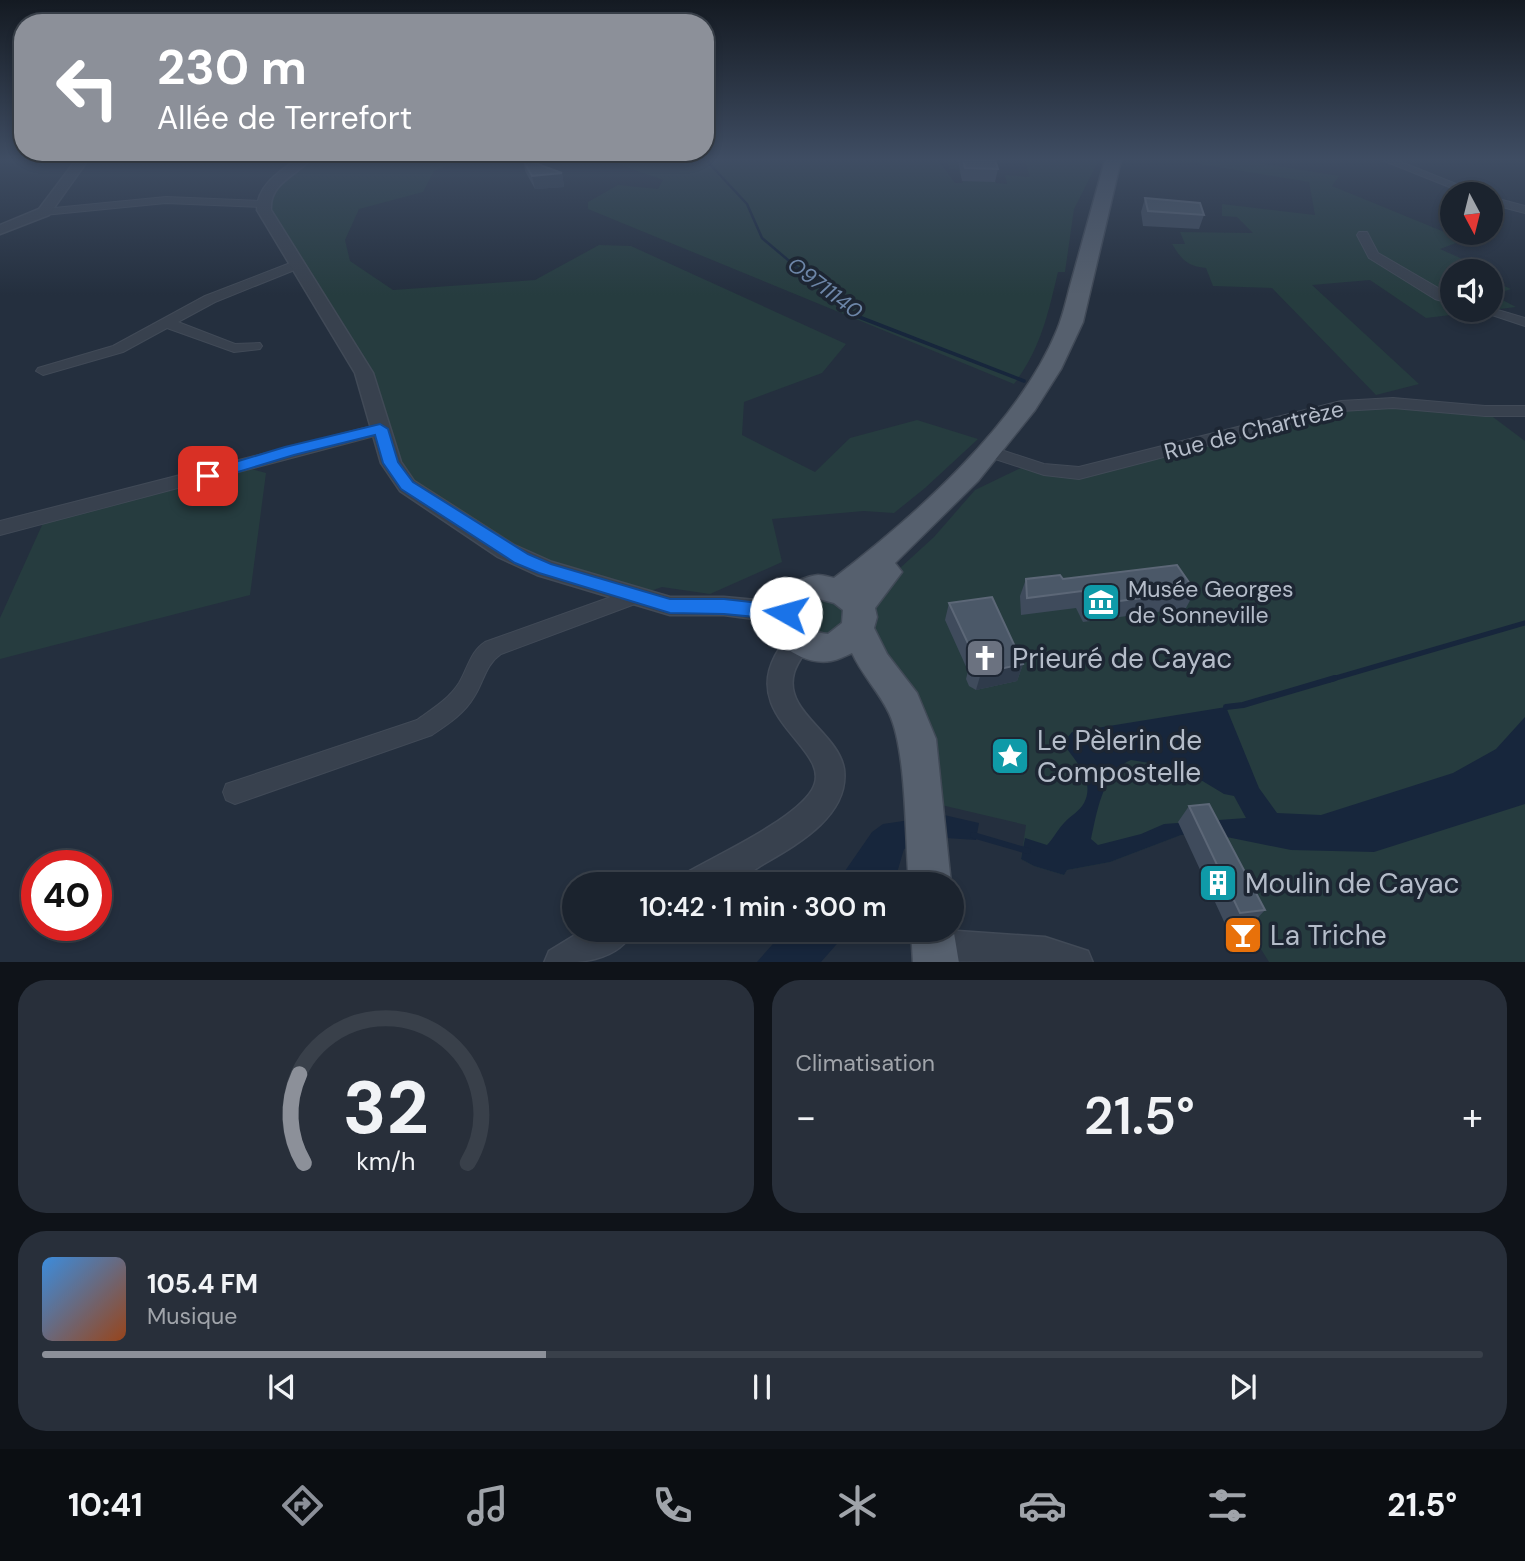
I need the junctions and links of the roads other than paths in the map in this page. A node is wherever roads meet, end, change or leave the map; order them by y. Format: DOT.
graph roads {
  1 [pos="49,205"];
  2 [pos="116,205"];
  3 [pos="263,205"];
  4 [pos="1101,205"];
  5 [pos="1506,205"];
  6 [pos="1525,211"];
  7 [pos="44,212"];
  8 [pos="0,230"];
  9 [pos="1363,235"];
  10 [pos="298,264"];
  11 [pos="1440,296"];
  12 [pos="1503,316"];
  13 [pos="1525,322"];
  14 [pos="167,323"];
  15 [pos="255,346"];
  16 [pos="43,371"];
  17 [pos="1525,411"];
  18 [pos="380,429"];
  19 [pos="994,453"];
  20 [pos="0,528"];
  21 [pos="636,596"];
  22 [pos="849,618"];
  23 [pos="793,626"];
  24 [pos="235,792"];
  25 [pos="719,872"];
  26 [pos="929,872"];
  27 [pos="595,942"];
  28 [pos="934,945"];
  29 [pos="561,962"];
  30 [pos="1076,962"];
  1 -- 7 [label="street"];
  2 -- 7 [label="street"];
  3 -- 10 [label="street"];
  4 -- 19 [label="main road"];
  5 -- 6 [label="street"];
  7 -- 8 [label="street"];
  9 -- 11 [label="street"];
  10 -- 14 [label="street"];
  10 -- 18 [label="street"];
  12 -- 13 [label="street"];
  14 -- 15 [label="street"];
  14 -- 16 [label="street"];
  17 -- 19 [label="street, Rue de Chartrèze"];
  18 -- 20 [label="street"];
  18 -- 21 [label="street"];
  19 -- 22 [label="main road"];
  21 -- 23 [label="street"];
  21 -- 24 [label="street"];
  22 -- 23 [label="main road"];
  22 -- 23 [label="main road"];
  22 -- 26 [label="main road"];
  23 -- 25 [label="street"];
  27 -- 29 [label="street"];
  28 -- 30 [label="street"];
}
